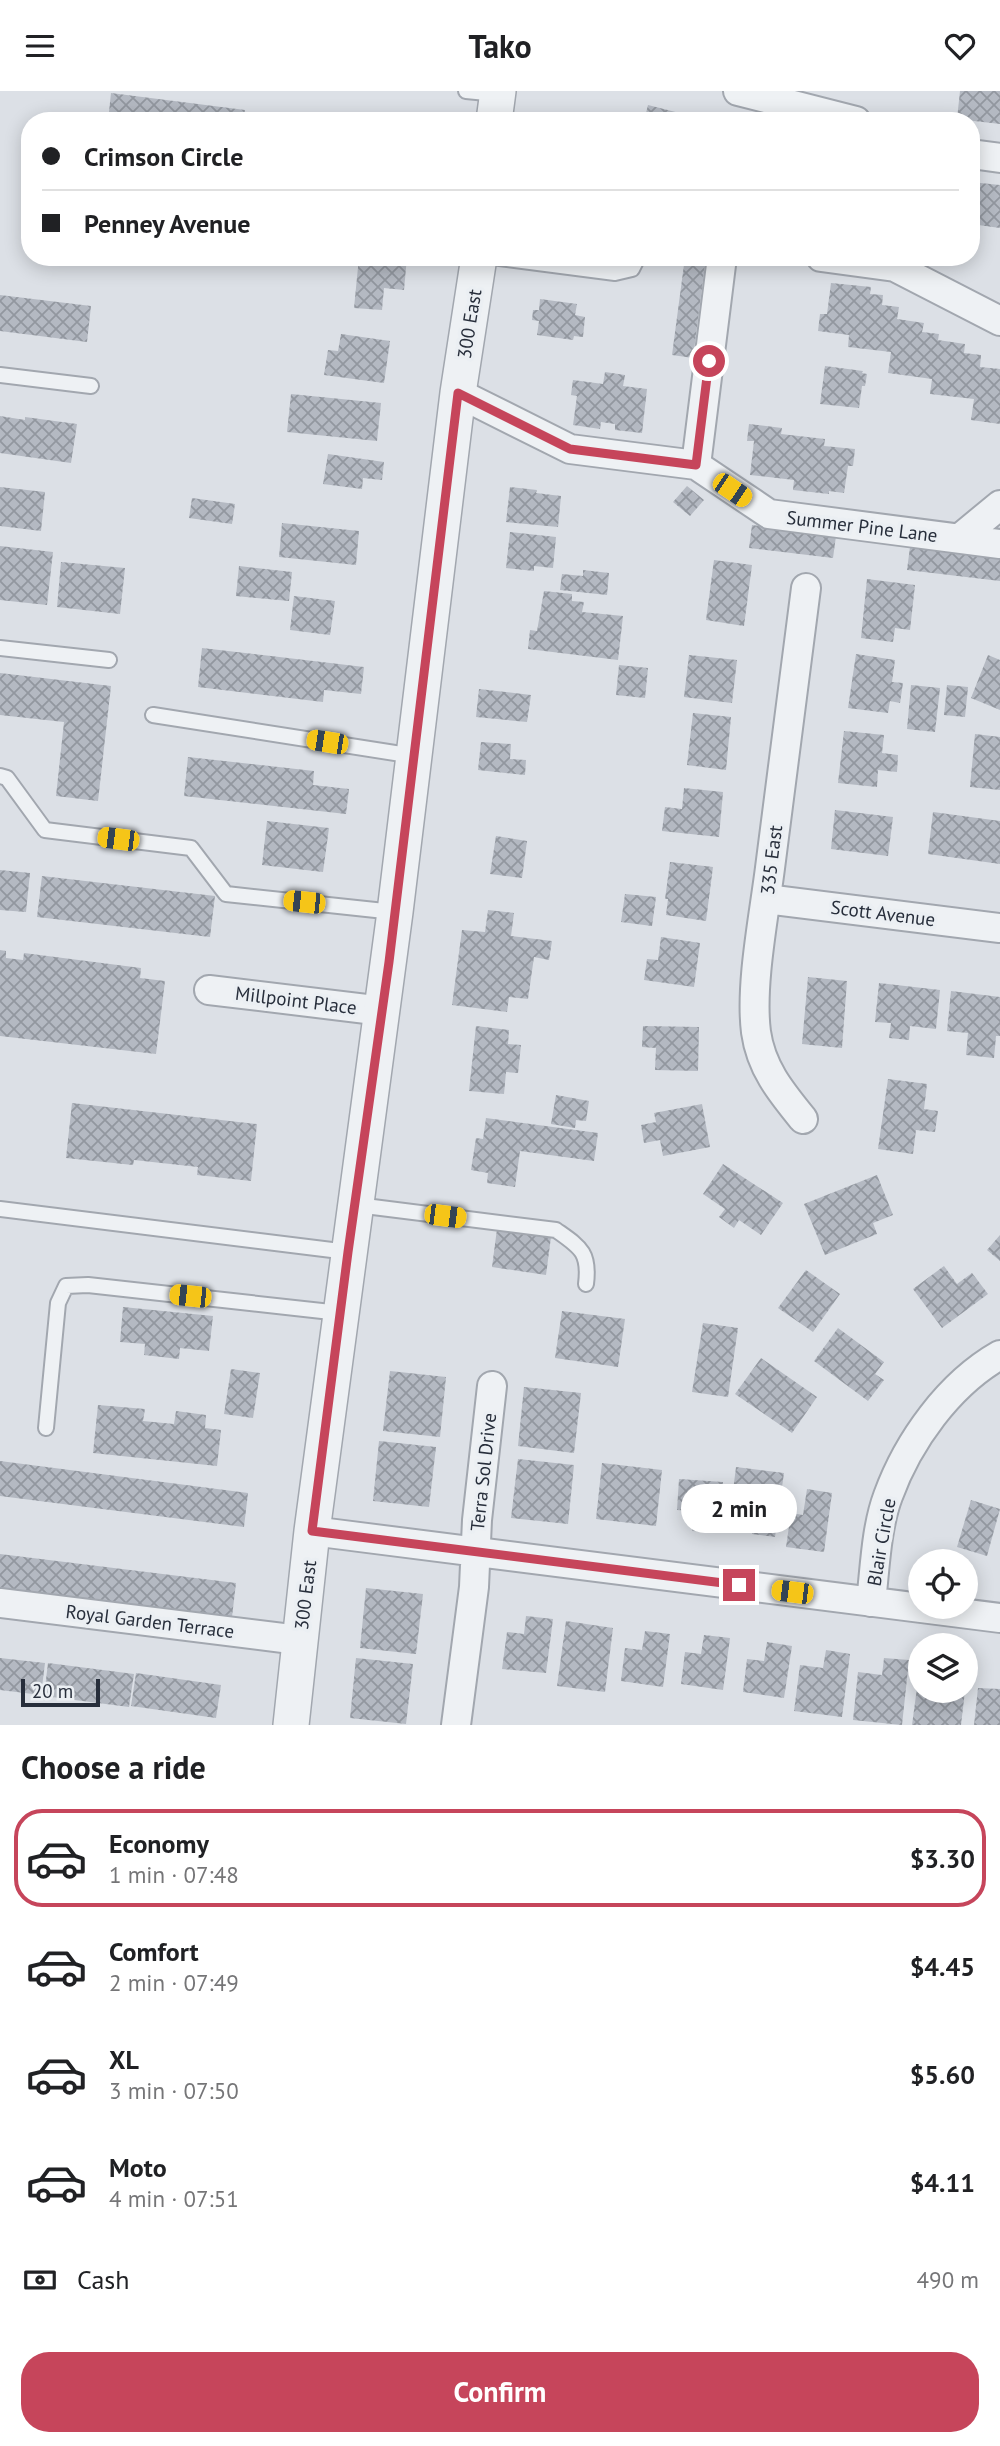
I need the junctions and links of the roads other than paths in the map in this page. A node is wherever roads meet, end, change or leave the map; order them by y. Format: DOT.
graph roads {
  1 [pos="738,91"];
  2 [pos="821,112"];
  3 [pos="980,155"];
  4 [pos="1000,158"];
  5 [pos="478,266"];
  6 [pos="561,266"];
  7 [pos="634,266"];
  8 [pos="721,266"];
  9 [pos="888,266"];
  10 [pos="1000,321"];
  11 [pos="0,375"];
  12 [pos="91,386"];
  13 [pos="458,393"];
  14 [pos="696,465"];
  15 [pos="1000,505"];
  16 [pos="960,538"];
  17 [pos="1000,544"];
  18 [pos="806,588"];
  19 [pos="0,648"];
  20 [pos="109,660"];
  21 [pos="153,715"];
  22 [pos="415,756"];
  23 [pos="0,776"];
  24 [pos="766,899"];
  25 [pos="395,912"];
  26 [pos="1000,928"];
  27 [pos="209,990"];
  28 [pos="383,1011"];
  29 [pos="803,1119"];
  30 [pos="355,1205"];
  31 [pos="0,1209"];
  32 [pos="348,1252"];
  33 [pos="586,1284"];
  34 [pos="340,1313"];
  35 [pos="1000,1355"];
  36 [pos="492,1386"];
  37 [pos="46,1428"];
  38 [pos="312,1531"];
  39 [pos="476,1553"];
  40 [pos="871,1602"];
  41 [pos="0,1603"];
  42 [pos="1000,1618"];
  43 [pos="299,1640"];
  44 [pos="290,1725"];
  45 [pos="456,1725"];
  1 -- 2 [label="street"];
  3 -- 4 [label="street"];
  5 -- 13 [label="street, 300 East"];
  6 -- 7 [label="lane"];
  8 -- 14 [label="street"];
  9 -- 10 [label="street"];
  11 -- 12 [label="lane"];
  13 -- 14 [label="street, Summer Pine Lane"];
  13 -- 22 [label="street, 300 East"];
  14 -- 16 [label="street, Summer Pine Lane"];
  15 -- 16 [label="street"];
  16 -- 17 [label="street, Summer Pine Lane"];
  18 -- 24 [label="street, 335 East"];
  19 -- 20 [label="lane"];
  21 -- 22 [label="lane"];
  22 -- 25 [label="street, 300 East"];
  23 -- 25 [label="lane"];
  24 -- 26 [label="street, Scott Avenue"];
  24 -- 29 [label="street, 335 East"];
  25 -- 28 [label="street, 300 East"];
  27 -- 28 [label="street, Millpoint Place"];
  28 -- 30 [label="street, 300 East"];
  30 -- 32 [label="street, 300 East"];
  30 -- 33 [label="lane"];
  31 -- 32 [label="lane"];
  32 -- 34 [label="street, 300 East"];
  34 -- 37 [label="lane"];
  34 -- 38 [label="street, 300 East"];
  35 -- 40 [label="street, Blair Circle"];
  36 -- 39 [label="street, Terra Sol Drive"];
  38 -- 39 [label="street"];
  38 -- 43 [label="street, 300 East"];
  39 -- 40 [label="street"];
  39 -- 45 [label="street, Terra Sol Drive"];
  40 -- 42 [label="street"];
  41 -- 43 [label="street, Royal Garden Terrace"];
  43 -- 44 [label="street, 300 East"];
}
